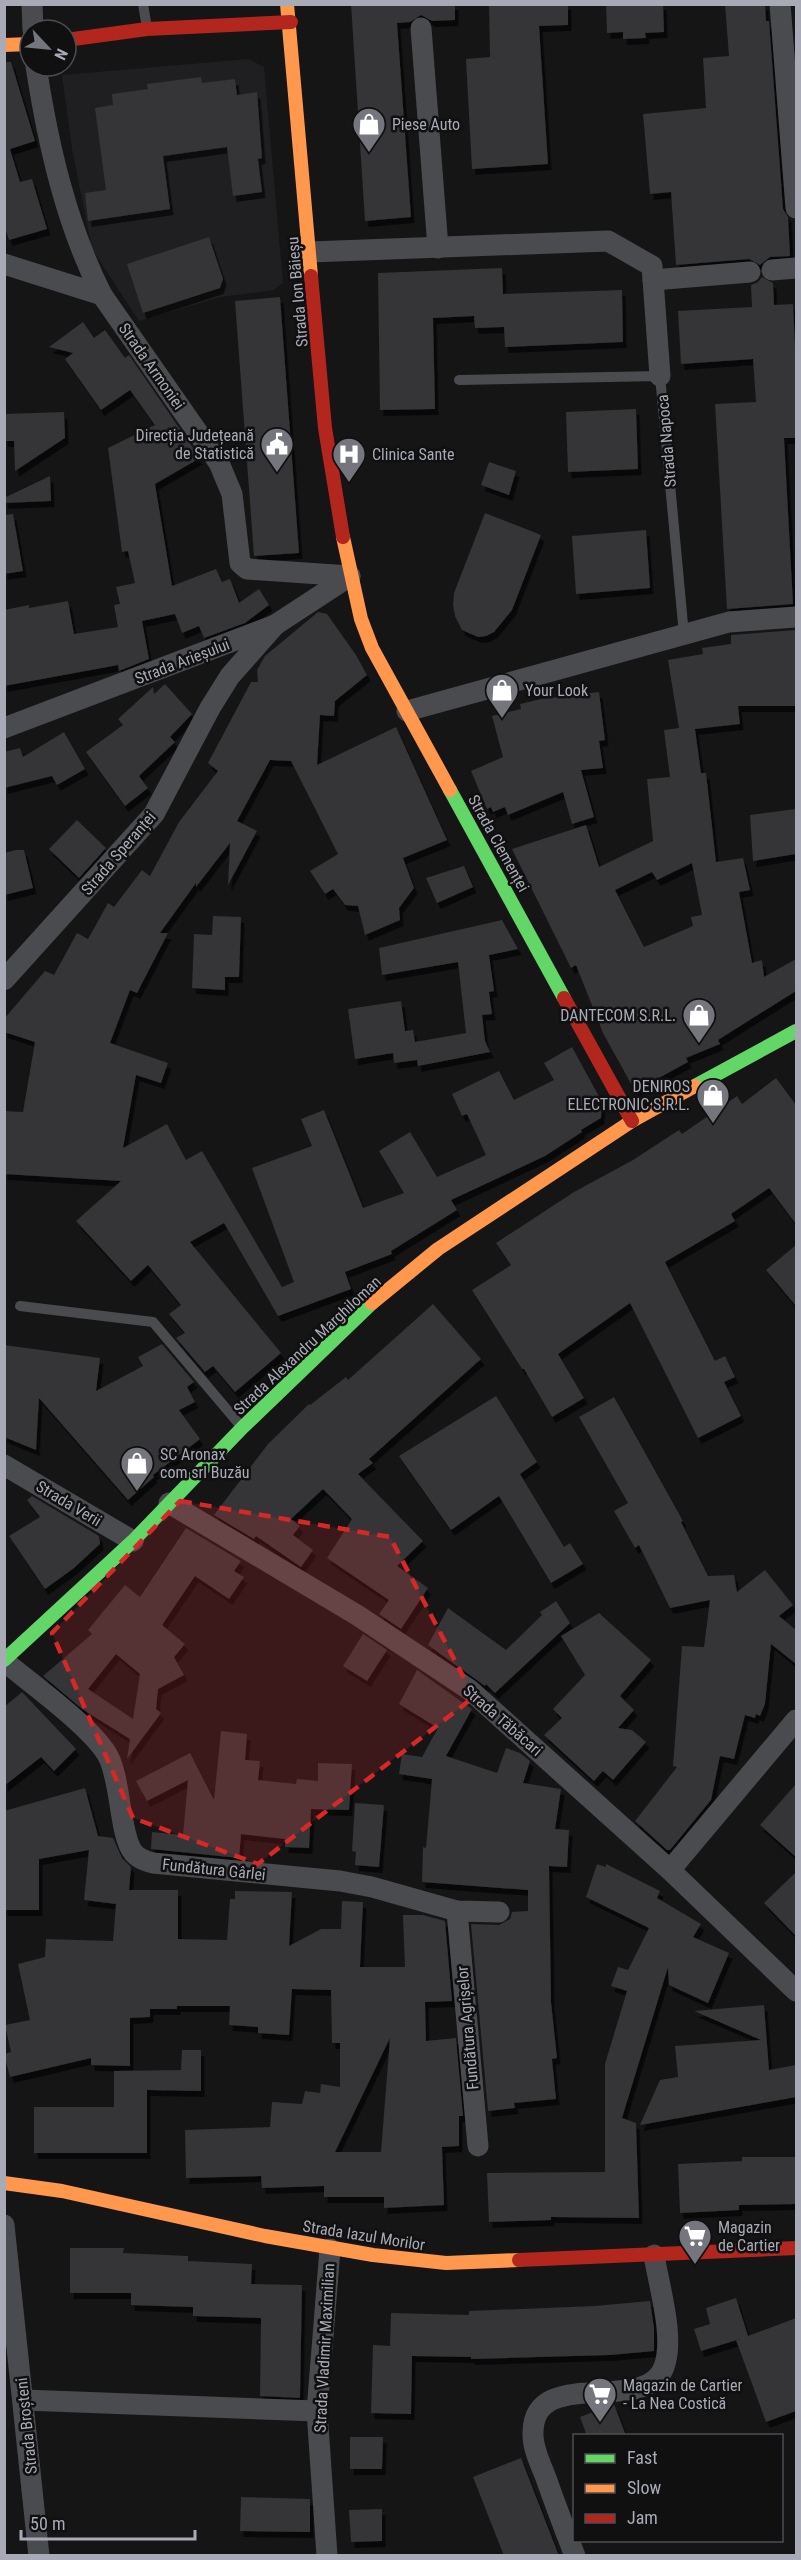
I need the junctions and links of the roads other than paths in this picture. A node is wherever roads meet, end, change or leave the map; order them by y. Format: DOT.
graph roads {
  1 [pos="143,4"];
  2 [pos="287,4"];
  3 [pos="786,14"];
  4 [pos="291,22"];
  5 [pos="421,28"];
  6 [pos="147,29"];
  7 [pos="78,38"];
  8 [pos="38,78"];
  9 [pos="796,208"];
  10 [pos="438,248"];
  11 [pos="310,252"];
  12 [pos="4,264"];
  13 [pos="796,268"];
  14 [pos="772,270"];
  15 [pos="750,272"];
  16 [pos="652,273"];
  17 [pos="102,295"];
  18 [pos="660,376"];
  19 [pos="459,381"];
  20 [pos="350,576"];
  21 [pos="796,617"];
  22 [pos="275,625"];
  23 [pos="684,635"];
  24 [pos="407,711"];
  25 [pos="4,728"];
  26 [pos="4,980"];
  27 [pos="796,1031"];
  28 [pos="632,1121"];
  29 [pos="20,1306"];
  30 [pos="243,1427"];
  31 [pos="4,1465"];
  32 [pos="168,1503"];
  33 [pos="132,1541"];
  34 [pos="4,1661"];
  35 [pos="796,1720"];
  36 [pos="670,1870"];
  37 [pos="457,1911"];
  38 [pos="499,1912"];
  39 [pos="796,1991"];
  40 [pos="478,2146"];
  41 [pos="4,2183"];
  42 [pos="4,2225"];
  43 [pos="330,2248"];
  44 [pos="796,2248"];
  45 [pos="654,2255"];
  46 [pos="24,2400"];
  47 [pos="318,2411"];
  48 [pos="39,2556"];
  49 [pos="327,2556"];
  50 [pos="575,2556"];
  1 -- 6 [label="lane"];
  2 -- 4 [label="street, Strada Ion Băieșu"];
  3 -- 9 [label="street"];
  4 -- 6 [label="street"];
  4 -- 11 [label="street, Strada Ion Băieșu"];
  5 -- 10 [label="street"];
  6 -- 7 [label="street"];
  8 -- 17 [label="street, Strada Armoniei"];
  10 -- 11 [label="street"];
  10 -- 16 [label="street"];
  11 -- 20 [label="street, Strada Ion Băieșu"];
  12 -- 17 [label="street"];
  13 -- 14 [label="street"];
  15 -- 16 [label="street"];
  16 -- 18 [label="street"];
  17 -- 20 [label="street, Strada Armoniei"];
  18 -- 19 [label="lane, Strada Napoca"];
  18 -- 23 [label="lane, Strada Napoca"];
  20 -- 22 [label="street, Strada Arieșului"];
  20 -- 24 [label="street, Strada Clemenței"];
  21 -- 23 [label="street"];
  22 -- 25 [label="street, Strada Arieșului"];
  22 -- 26 [label="street, Strada Speranței"];
  23 -- 24 [label="street"];
  24 -- 28 [label="street, Strada Clemenței"];
  27 -- 28 [label="street, Strada Alexandru Marghiloman"];
  28 -- 30 [label="street, Strada Alexandru Marghiloman"];
  29 -- 30 [label="lane"];
  30 -- 32 [label="street, Strada Alexandru Marghiloman"];
  31 -- 33 [label="street, Strada Verii"];
  32 -- 33 [label="street, Strada Alexandru Marghiloman"];
  32 -- 36 [label="street, Strada Tăbăcari"];
  33 -- 34 [label="street, Strada Alexandru Marghiloman"];
  34 -- 37 [label="street, Fundătura Gârlei"];
  35 -- 36 [label="street"];
  36 -- 39 [label="street, Strada Tăbăcari"];
  37 -- 38 [label="street, Fundătura Gârlei"];
  37 -- 40 [label="street, Fundătura Agrișelor"];
  41 -- 43 [label="street, Strada Iazul Morilor"];
  42 -- 46 [label="street, Strada Broșteni"];
  43 -- 45 [label="street, Strada Iazul Morilor"];
  43 -- 47 [label="street, Strada Vladimir Maximilian"];
  44 -- 45 [label="street, Strada Iazul Morilor"];
  45 -- 50 [label="street"];
  46 -- 47 [label="street"];
  46 -- 48 [label="street, Strada Broșteni"];
  47 -- 49 [label="street, Strada Vladimir Maximilian"];
}
